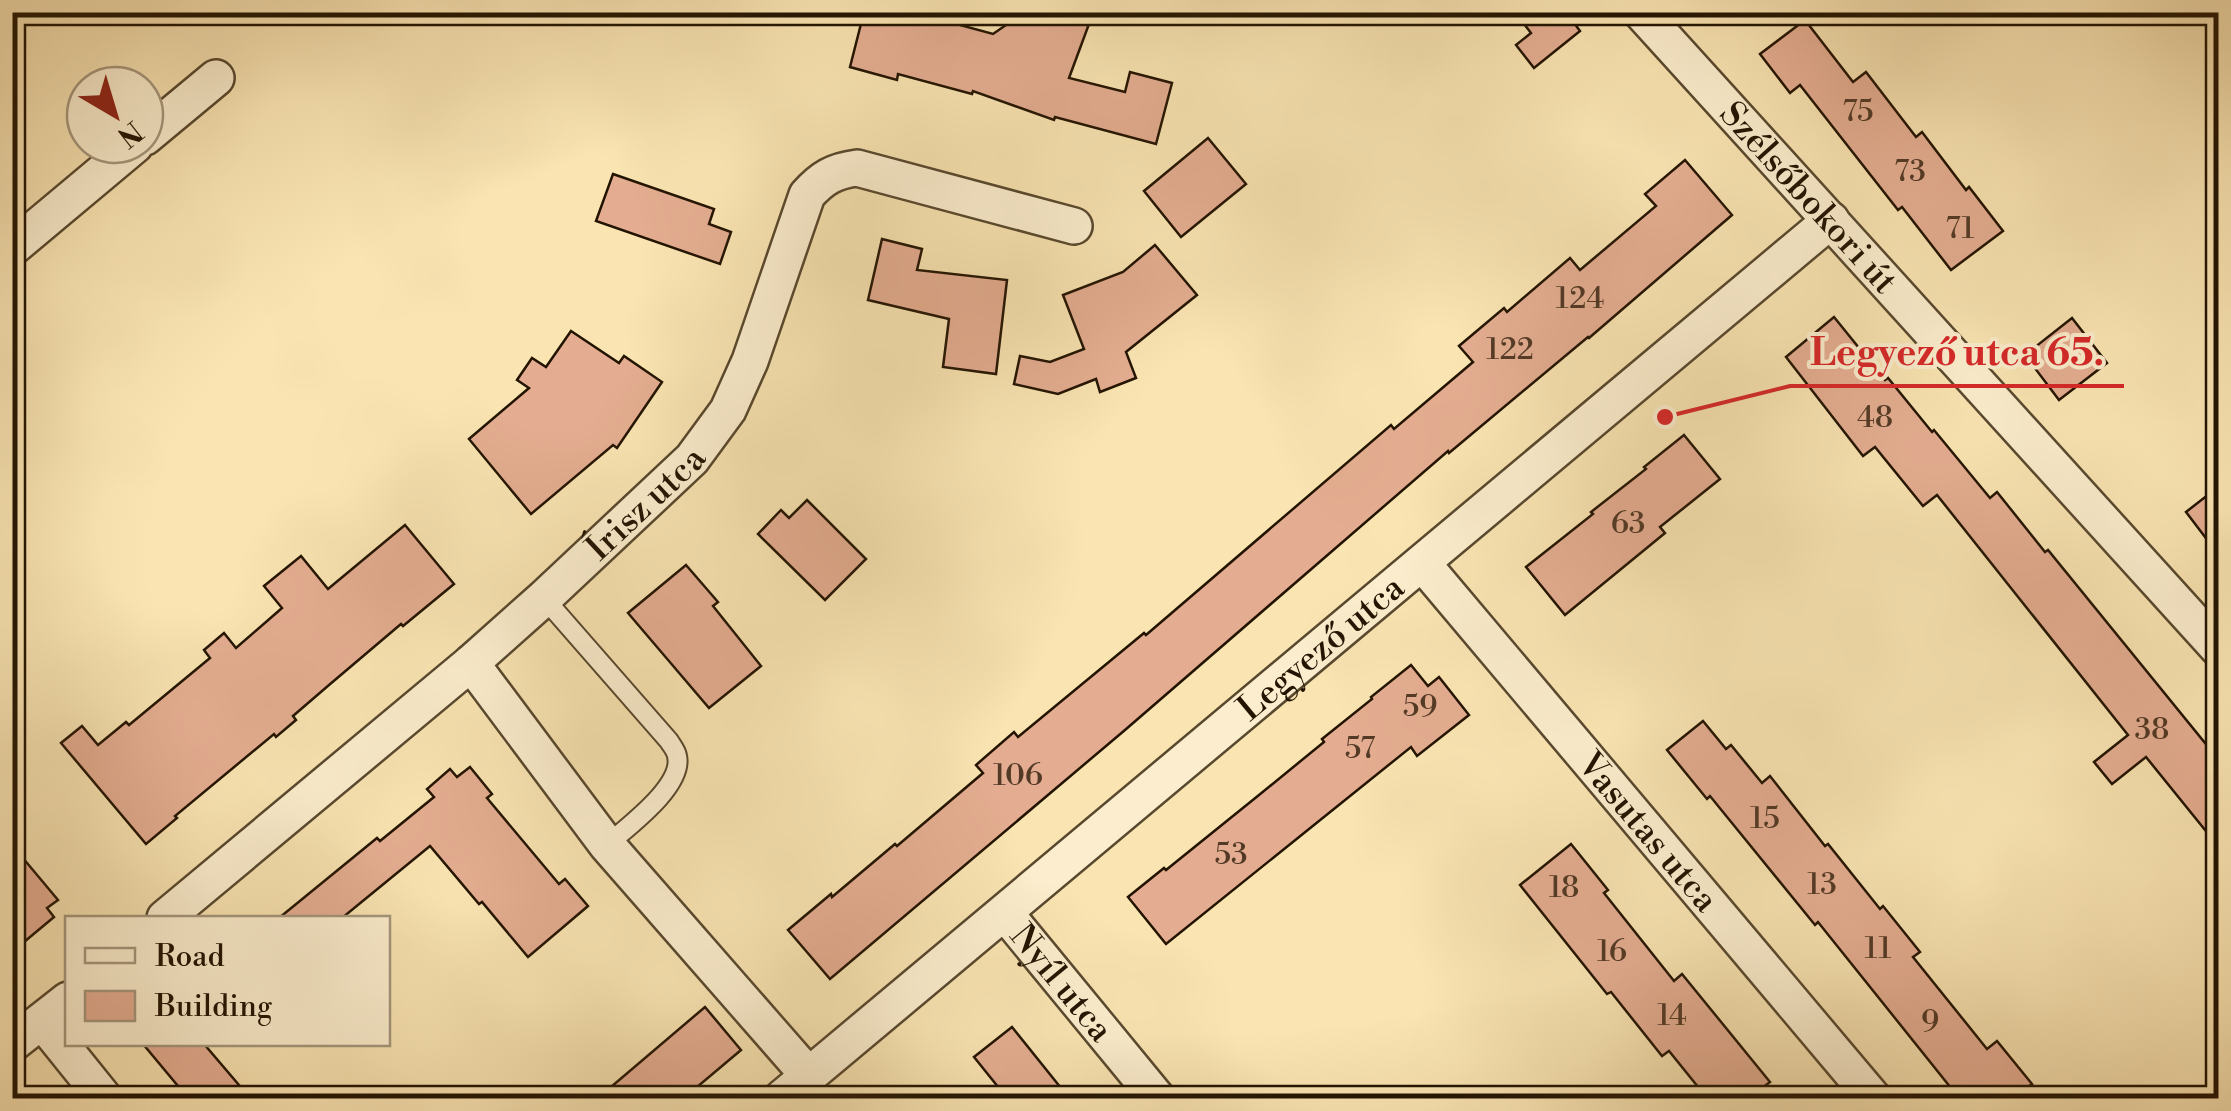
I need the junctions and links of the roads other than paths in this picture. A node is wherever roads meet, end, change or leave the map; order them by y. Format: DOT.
graph roads {
  1 [pos="1641,12"];
  2 [pos="216,78"];
  3 [pos="165,120"];
  4 [pos="112,165"];
  5 [pos="1831,220"];
  6 [pos="1074,226"];
  7 [pos="12,248"];
  8 [pos="1423,564"];
  9 [pos="544,598"];
  10 [pos="2218,648"];
  11 [pos="471,663"];
  12 [pos="607,846"];
  13 [pos="1006,913"];
  14 [pos="167,916"];
  15 [pos="55,1010"];
  16 [pos="12,1044"];
  17 [pos="75,1046"];
  18 [pos="796,1087"];
  19 [pos="104,1098"];
  20 [pos="1157,1098"];
  21 [pos="1873,1098"];
  1 -- 5 [label="street, Szélsőbokori út"];
  2 -- 3 [label="street"];
  4 -- 7 [label="street"];
  5 -- 8 [label="street, Legyező utca"];
  5 -- 10 [label="street, Szélsőbokori út"];
  6 -- 9 [label="street, Írisz utca"];
  8 -- 13 [label="street, Legyező utca"];
  8 -- 21 [label="street, Vasutas utca"];
  9 -- 11 [label="street, Írisz utca"];
  9 -- 12 [label="lane"];
  11 -- 12 [label="street, Legyező utca"];
  11 -- 14 [label="street, Írisz utca"];
  12 -- 18 [label="street, Legyező utca"];
  13 -- 18 [label="street, Legyező utca"];
  13 -- 20 [label="street, Nyíl utca"];
  15 -- 16 [label="street"];
  17 -- 19 [label="street"];
}
